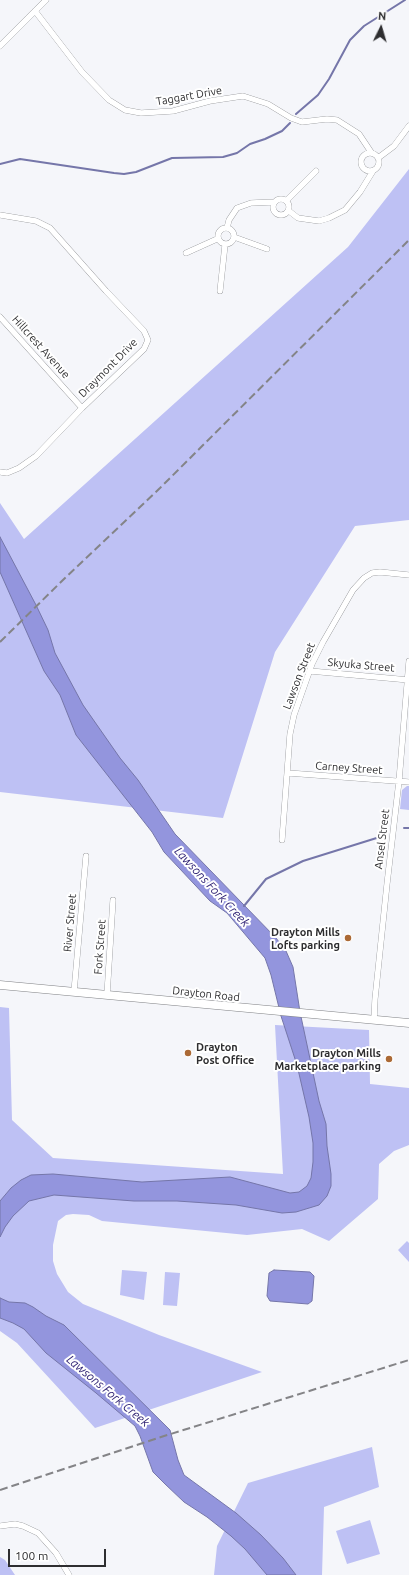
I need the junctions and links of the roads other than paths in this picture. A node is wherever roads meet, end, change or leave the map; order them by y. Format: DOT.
graph roads {
  1 [pos="46,0"];
  2 [pos="35,11"];
  3 [pos="0,46"];
  4 [pos="409,126"];
  5 [pos="371,152"];
  6 [pos="378,158"];
  7 [pos="316,171"];
  8 [pos="373,171"];
  9 [pos="287,200"];
  10 [pos="274,202"];
  11 [pos="289,211"];
  12 [pos="0,215"];
  13 [pos="227,228"];
  14 [pos="234,237"];
  15 [pos="217,239"];
  16 [pos="225,245"];
  17 [pos="267,249"];
  18 [pos="186,253"];
  19 [pos="220,291"];
  20 [pos="0,317"];
  21 [pos="82,408"];
  22 [pos="0,472"];
  23 [pos="409,575"];
  24 [pos="409,661"];
  25 [pos="310,671"];
  26 [pos="408,680"];
  27 [pos="288,773"];
  28 [pos="399,782"];
  29 [pos="409,782"];
  30 [pos="282,840"];
  31 [pos="86,856"];
  32 [pos="113,900"];
  33 [pos="0,986"];
  34 [pos="74,992"];
  35 [pos="107,995"];
  36 [pos="374,1020"];
  37 [pos="409,1023"];
  38 [pos="0,1526"];
  39 [pos="69,1575"];
  1 -- 2 [label="street"];
  2 -- 3 [label="street"];
  2 -- 5 [label="street, Taggart Drive"];
  4 -- 6 [label="street"];
  5 -- 6 [label="street"];
  5 -- 8 [label="street"];
  6 -- 8 [label="street"];
  7 -- 9 [label="street"];
  8 -- 11 [label="street"];
  9 -- 10 [label="street"];
  9 -- 11 [label="street"];
  10 -- 11 [label="street"];
  10 -- 13 [label="street"];
  12 -- 21 [label="street, Draymont Drive"];
  13 -- 14 [label="street"];
  13 -- 15 [label="street"];
  14 -- 16 [label="street"];
  14 -- 17 [label="street"];
  15 -- 16 [label="street"];
  15 -- 18 [label="street"];
  16 -- 19 [label="street"];
  20 -- 21 [label="street, Hillcrest Avenue"];
  21 -- 22 [label="street, Draymont Drive"];
  23 -- 25 [label="street, Lawson Street"];
  24 -- 26 [label="street, Ansel Street"];
  25 -- 26 [label="street, Skyuka Street"];
  25 -- 27 [label="street, Lawson Street"];
  26 -- 28 [label="street, Ansel Street"];
  27 -- 28 [label="street, Carney Street"];
  27 -- 30 [label="street, Lawson Street"];
  28 -- 29 [label="street, Carney Street"];
  28 -- 36 [label="street, Ansel Street"];
  31 -- 34 [label="street, River Street"];
  32 -- 35 [label="street, Fork Street"];
  33 -- 34 [label="main road, Drayton Road"];
  34 -- 35 [label="main road, Drayton Road"];
  35 -- 36 [label="main road, Drayton Road"];
  36 -- 37 [label="main road, Drayton Road"];
  38 -- 39 [label="street"];
}
